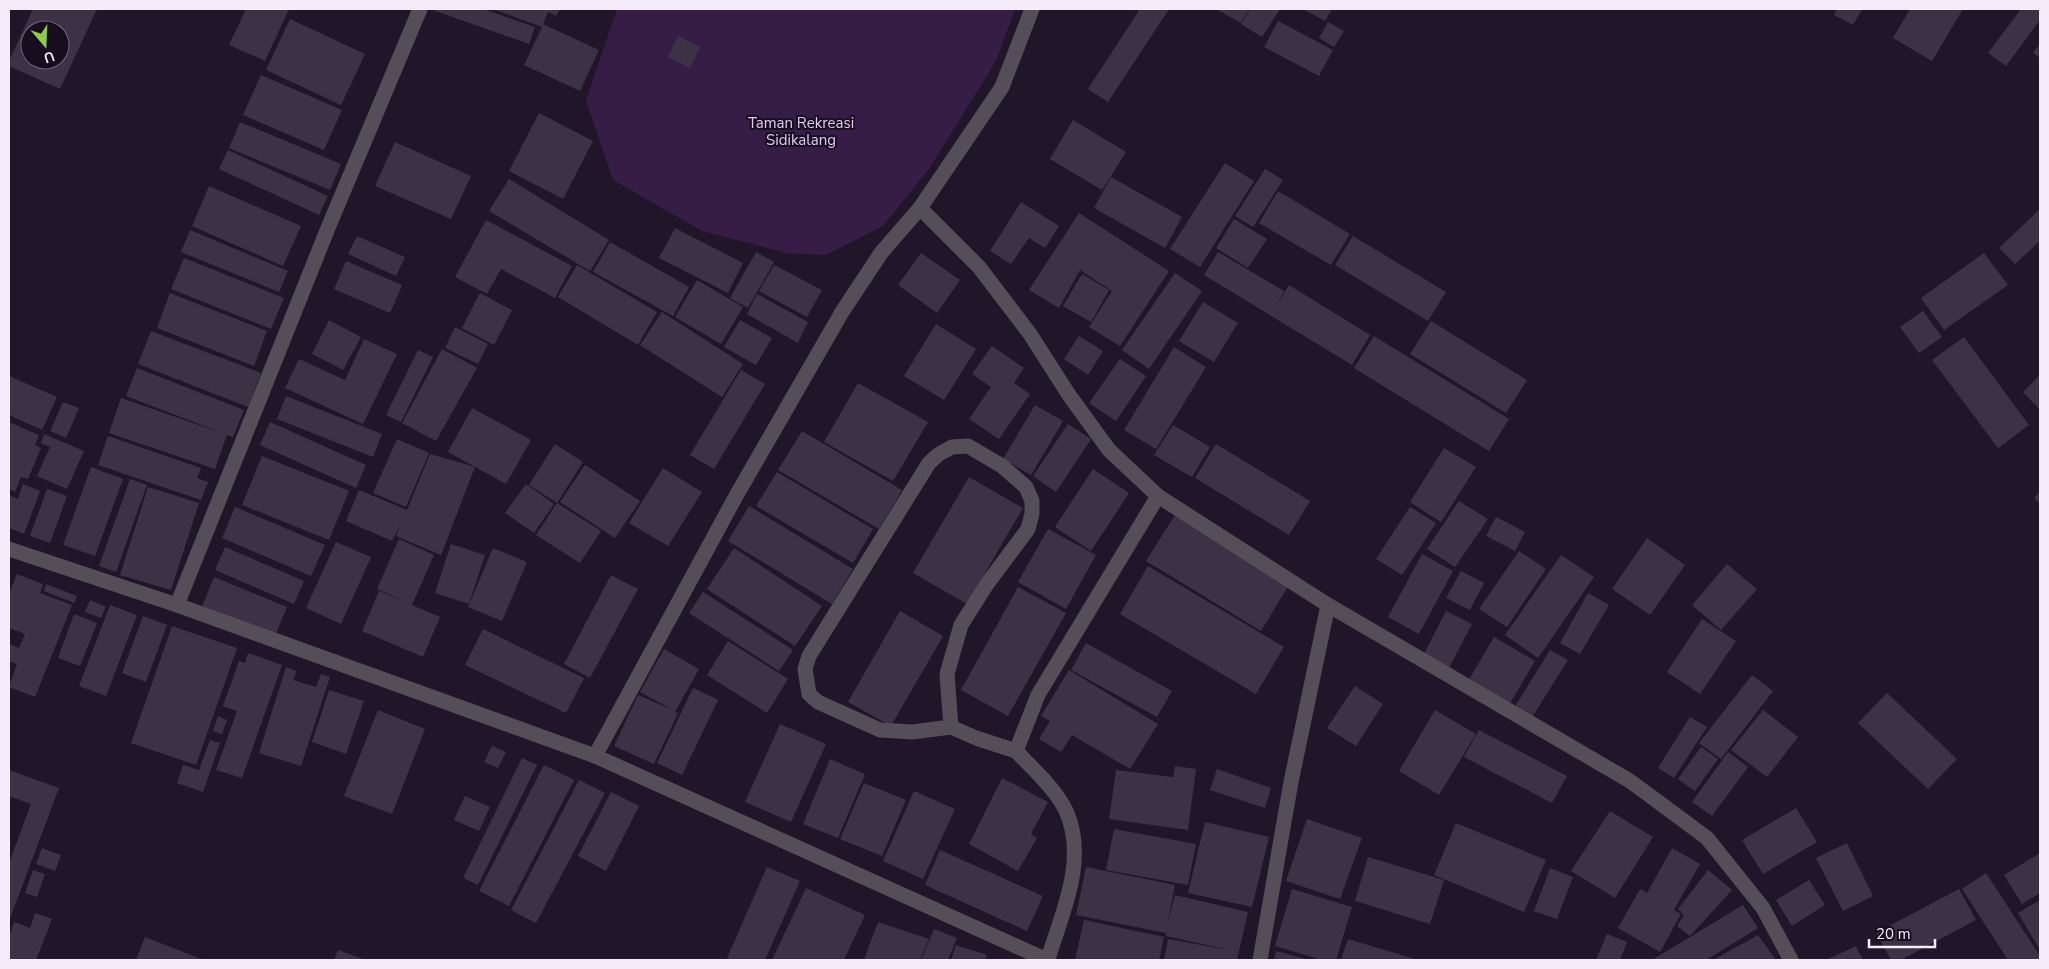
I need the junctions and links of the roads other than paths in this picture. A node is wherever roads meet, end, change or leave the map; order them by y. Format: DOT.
graph roads {
  1 [pos="420,9"];
  2 [pos="1032,9"];
  3 [pos="920,208"];
  4 [pos="1158,496"];
  5 [pos="9,549"];
  6 [pos="178,605"];
  7 [pos="1328,605"];
  8 [pos="951,727"];
  9 [pos="1016,750"];
  10 [pos="595,756"];
  11 [pos="1047,959"];
  12 [pos="1260,960"];
  13 [pos="1791,960"];
  1 -- 6 [label="street"];
  2 -- 3 [label="street"];
  3 -- 4 [label="street"];
  3 -- 10 [label="street"];
  4 -- 7 [label="street"];
  4 -- 9 [label="street"];
  5 -- 6 [label="street"];
  6 -- 10 [label="street"];
  7 -- 12 [label="street"];
  7 -- 13 [label="street"];
  8 -- 8 [label="street"];
  8 -- 9 [label="street"];
  9 -- 11 [label="street"];
  10 -- 11 [label="street"];
}
